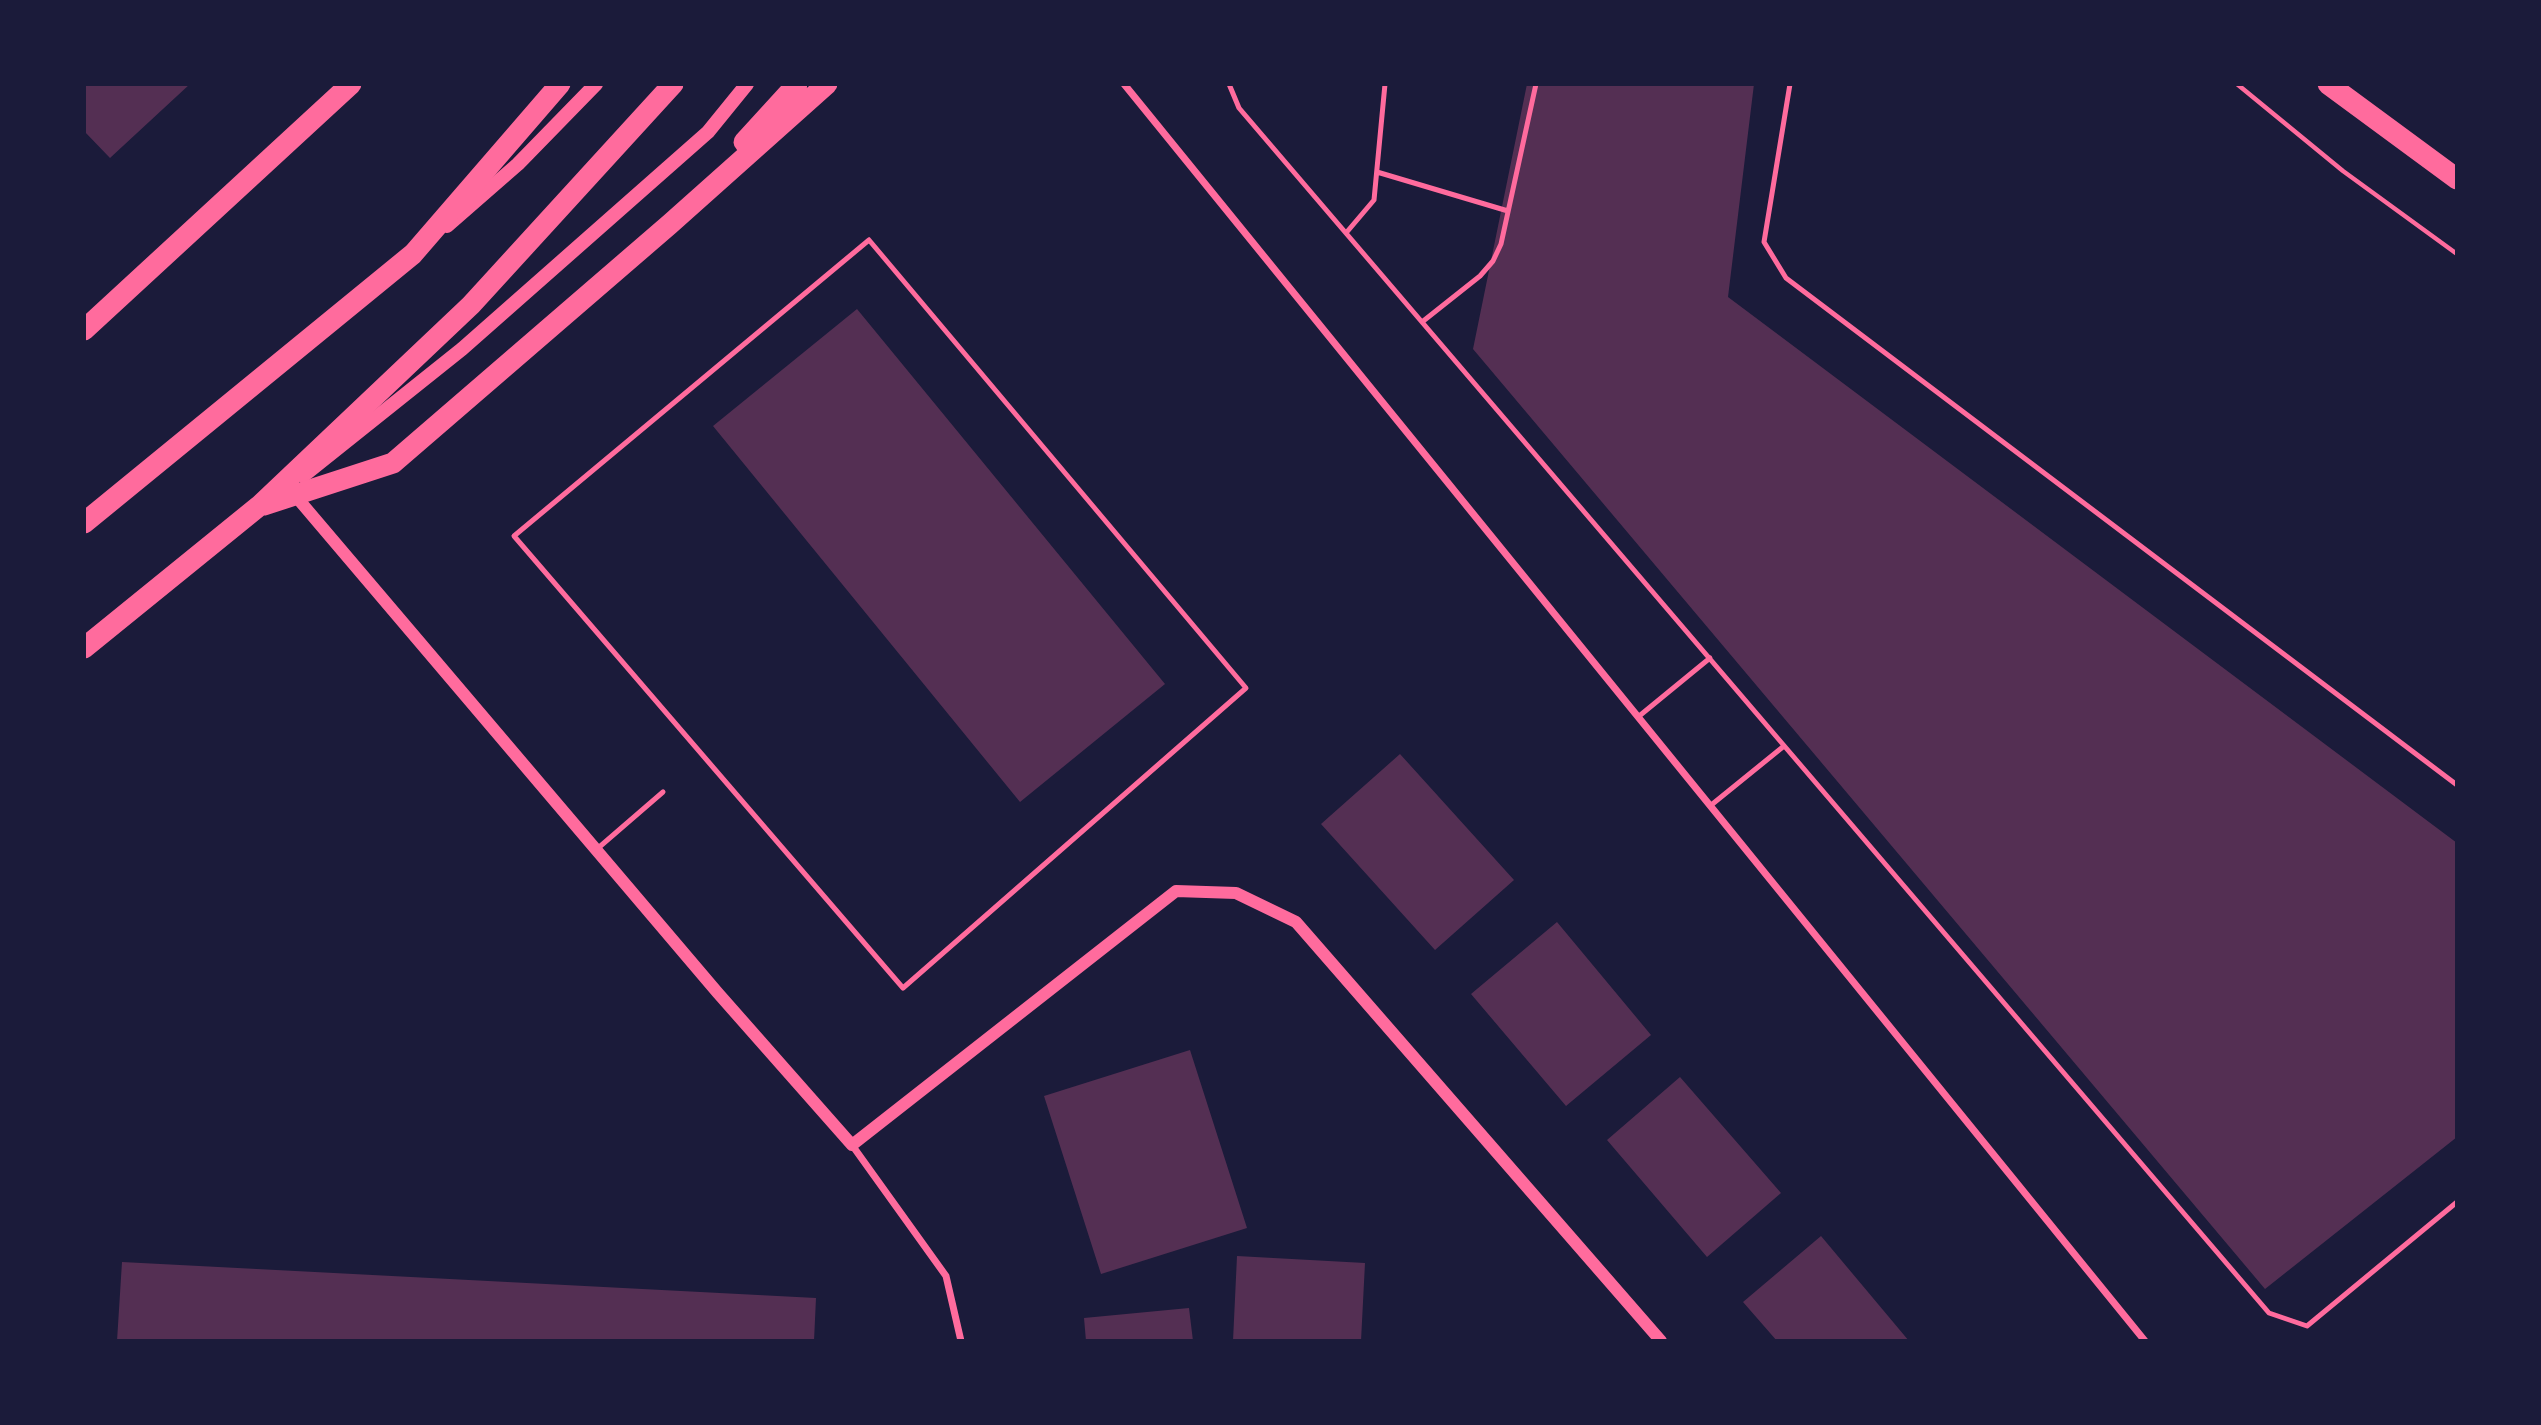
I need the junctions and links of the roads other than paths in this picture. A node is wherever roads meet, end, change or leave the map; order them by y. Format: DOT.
graph roads {
  1 [pos="351,84"];
  2 [pos="561,84"];
  3 [pos="596,84"];
  4 [pos="673,84"];
  5 [pos="747,84"];
  6 [pos="797,84"];
  7 [pos="827,84"];
  8 [pos="1124,84"];
  9 [pos="1229,84"];
  10 [pos="1385,84"];
  11 [pos="1536,84"];
  12 [pos="1790,84"];
  13 [pos="2328,84"];
  14 [pos="1377,172"];
  15 [pos="2457,179"];
  16 [pos="1508,211"];
  17 [pos="670,224"];
  18 [pos="1346,233"];
  19 [pos="1422,322"];
  20 [pos="84,330"];
  21 [pos="289,488"];
  22 [pos="259,506"];
  23 [pos="84,524"];
  24 [pos="514,536"];
  25 [pos="84,648"];
  26 [pos="1710,658"];
  27 [pos="84,660"];
  28 [pos="1638,717"];
  29 [pos="1784,746"];
  30 [pos="2457,785"];
  31 [pos="663,792"];
  32 [pos="1710,806"];
  33 [pos="597,849"];
  34 [pos="852,1145"];
  35 [pos="2457,1202"];
  36 [pos="961,1341"];
  37 [pos="1661,1341"];
  38 [pos="2145,1341"];
  1 -- 20 [label="highway"];
  2 -- 23 [label="highway"];
  3 -- 23 [label="main road"];
  4 -- 22 [label="highway"];
  5 -- 21 [label="main road"];
  6 -- 17 [label="highway"];
  7 -- 17 [label="highway"];
  8 -- 28 [label="street"];
  9 -- 18 [label="lane"];
  10 -- 14 [label="lane"];
  11 -- 16 [label="lane"];
  12 -- 30 [label="lane"];
  13 -- 15 [label="highway"];
  14 -- 16 [label="lane"];
  14 -- 18 [label="lane"];
  16 -- 19 [label="lane"];
  17 -- 22 [label="highway"];
  18 -- 19 [label="lane"];
  19 -- 26 [label="lane"];
  21 -- 27 [label="main road"];
  21 -- 33 [label="street"];
  22 -- 25 [label="highway"];
  24 -- 24 [label="lane"];
  26 -- 28 [label="lane"];
  26 -- 29 [label="lane"];
  28 -- 32 [label="street"];
  29 -- 32 [label="lane"];
  29 -- 35 [label="lane"];
  31 -- 33 [label="lane"];
  32 -- 38 [label="street"];
  33 -- 34 [label="street"];
  34 -- 36 [label="street"];
  34 -- 37 [label="street"];
}
